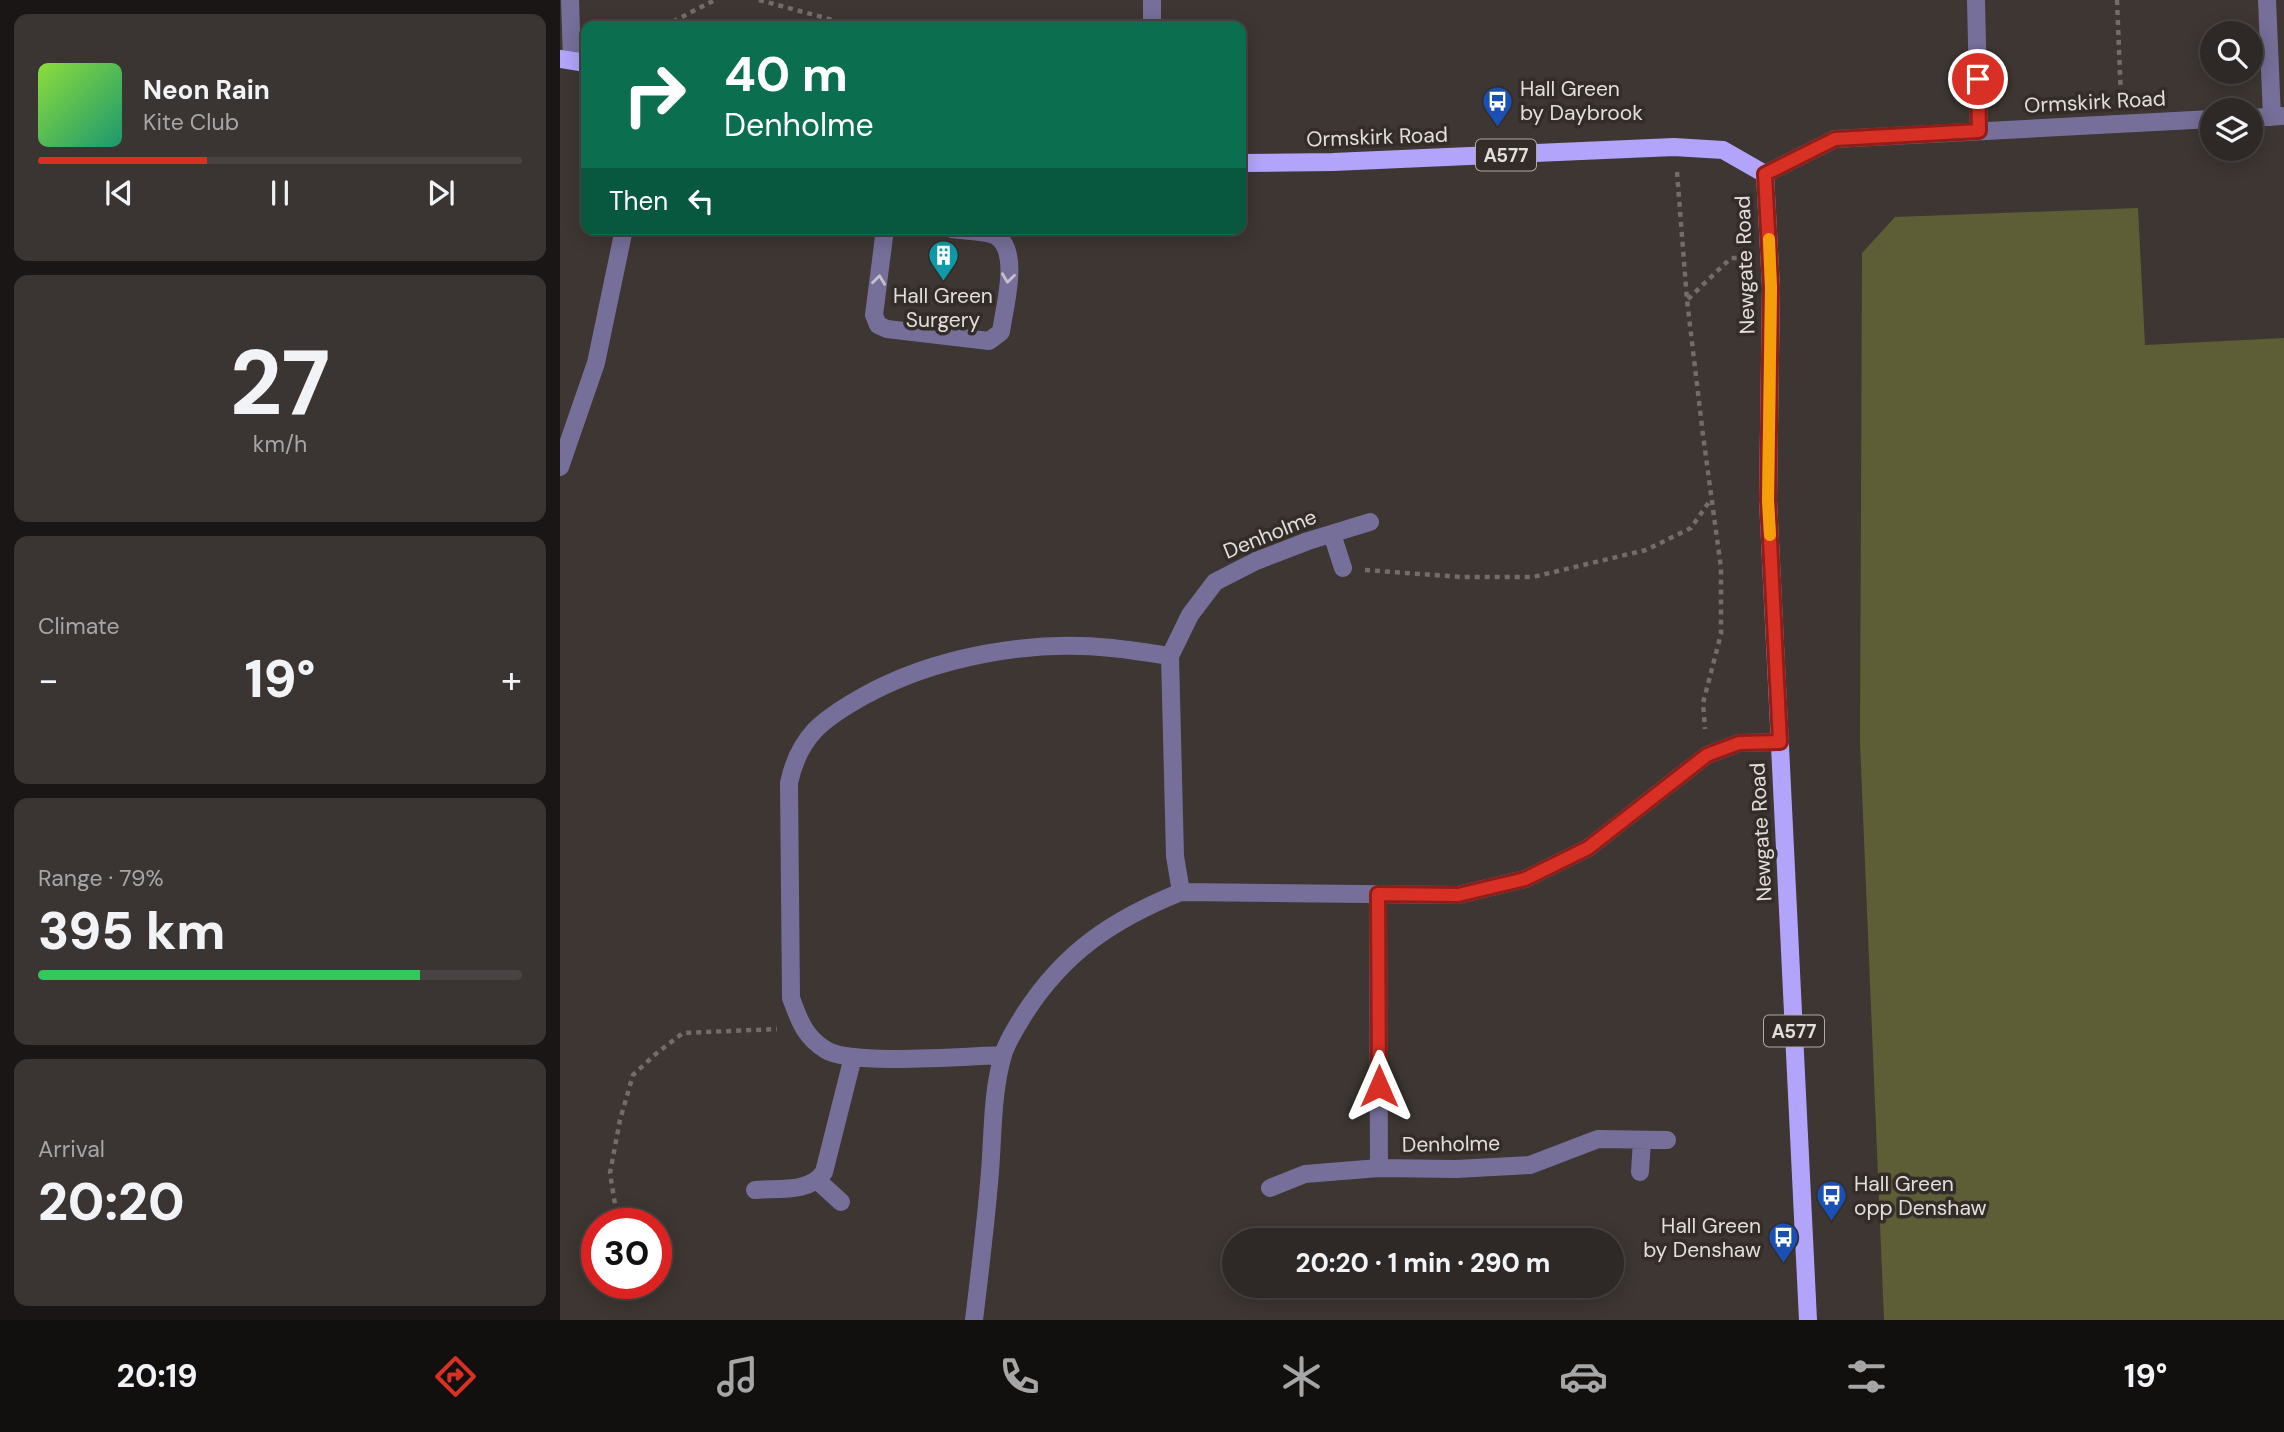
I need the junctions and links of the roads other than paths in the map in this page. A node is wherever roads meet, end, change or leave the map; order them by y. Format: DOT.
graph roads {
  1 [pos="570,0"];
  2 [pos="1152,0"];
  3 [pos="1976,0"];
  4 [pos="2267,0"];
  5 [pos="1152,21"];
  6 [pos="573,61"];
  7 [pos="2278,116"];
  8 [pos="2200,120"];
  9 [pos="1979,131"];
  10 [pos="1246,163"];
  11 [pos="1765,174"];
  12 [pos="623,235"];
  13 [pos="884,235"];
  14 [pos="995,235"];
  15 [pos="560,467"];
  16 [pos="1370,522"];
  17 [pos="1332,534"];
  18 [pos="1343,568"];
  19 [pos="1170,656"];
  20 [pos="1780,742"];
  21 [pos="1181,892"];
  22 [pos="1378,894"];
  23 [pos="1003,1055"];
  24 [pos="853,1057"];
  25 [pos="1642,1140"];
  26 [pos="1667,1140"];
  27 [pos="1379,1168"];
  28 [pos="1640,1172"];
  29 [pos="818,1181"];
  30 [pos="1270,1188"];
  31 [pos="755,1190"];
  32 [pos="841,1202"];
  33 [pos="974,1320"];
  34 [pos="1808,1320"];
  1 -- 6 [label="street"];
  2 -- 5 [label="street"];
  3 -- 9 [label="street"];
  4 -- 7 [label="street"];
  8 -- 9 [label="street, Ormskirk Road"];
  9 -- 11 [label="street, Ormskirk Road"];
  10 -- 11 [label="main road, Ormskirk Road / A577"];
  11 -- 20 [label="main road, Newgate Road / A577"];
  12 -- 15 [label="street"];
  14 -- 13 [label="street, one-way"];
  16 -- 17 [label="street, Denholme"];
  17 -- 18 [label="street"];
  17 -- 19 [label="street, Denholme"];
  19 -- 21 [label="street, Denholme"];
  19 -- 24 [label="street"];
  20 -- 22 [label="street"];
  20 -- 34 [label="main road, Newgate Road / A577"];
  21 -- 22 [label="street"];
  21 -- 23 [label="street"];
  22 -- 27 [label="street, Denholme"];
  23 -- 24 [label="street"];
  23 -- 33 [label="street"];
  24 -- 29 [label="street"];
  25 -- 26 [label="street, Denholme"];
  25 -- 27 [label="street, Denholme"];
  25 -- 28 [label="street"];
  27 -- 30 [label="street"];
  29 -- 31 [label="street"];
  29 -- 32 [label="street"];
}
